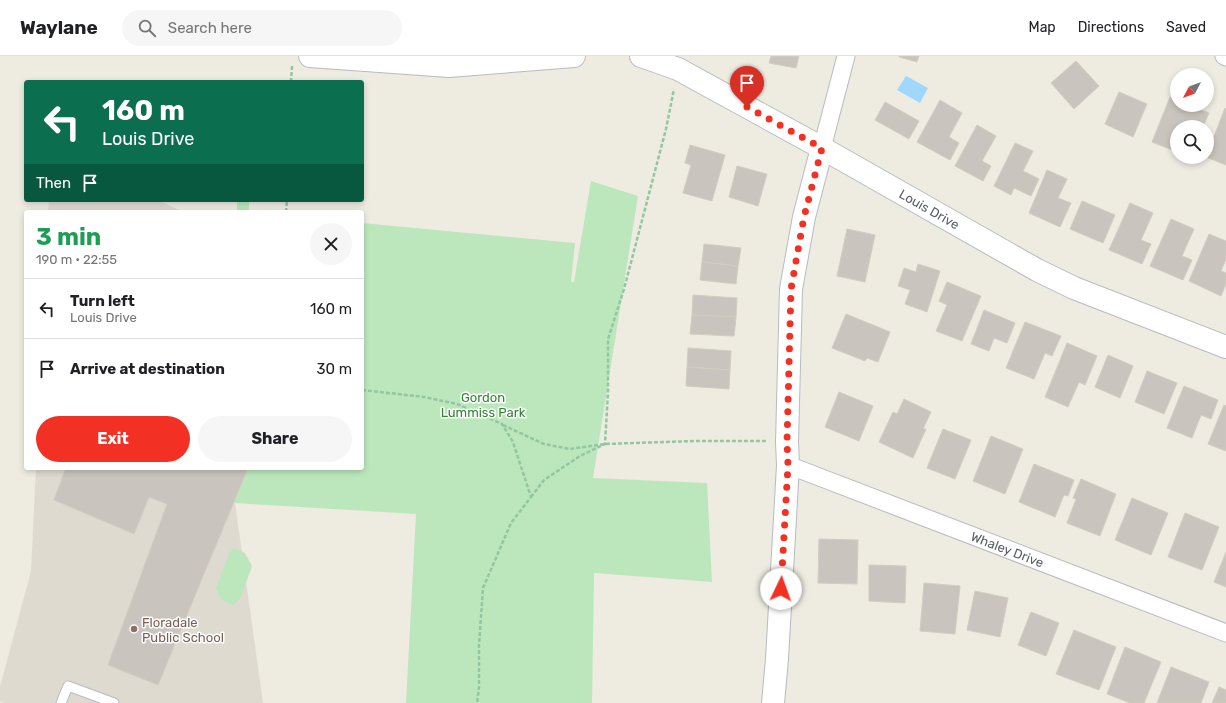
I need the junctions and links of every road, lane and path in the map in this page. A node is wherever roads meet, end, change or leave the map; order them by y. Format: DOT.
graph roads {
  1 [pos="574,56"];
  2 [pos="641,56"];
  3 [pos="846,56"];
  4 [pos="303,58"];
  5 [pos="678,69"];
  6 [pos="292,80"];
  7 [pos="822,148"];
  8 [pos="1226,347"];
  9 [pos="364,390"];
  10 [pos="502,424"];
  11 [pos="787,442"];
  12 [pos="605,444"];
  13 [pos="788,465"];
  14 [pos="531,497"];
  15 [pos="1226,633"];
  16 [pos="61,703"];
  17 [pos="114,703"];
  18 [pos="477,703"];
  19 [pos="773,703"];
  1 -- 4 [label="street"];
  2 -- 5 [label="street, Louis Drive"];
  3 -- 7 [label="street"];
  4 -- 6 [label="path"];
  5 -- 7 [label="street, Louis Drive"];
  5 -- 12 [label="path"];
  7 -- 8 [label="street, Louis Drive"];
  7 -- 11 [label="street"];
  9 -- 10 [label="path"];
  10 -- 12 [label="path"];
  10 -- 14 [label="path"];
  11 -- 12 [label="path"];
  11 -- 13 [label="street"];
  12 -- 14 [label="path"];
  13 -- 15 [label="street, Whaley Drive"];
  13 -- 19 [label="street"];
  14 -- 18 [label="path"];
  16 -- 17 [label="lane"];
}
